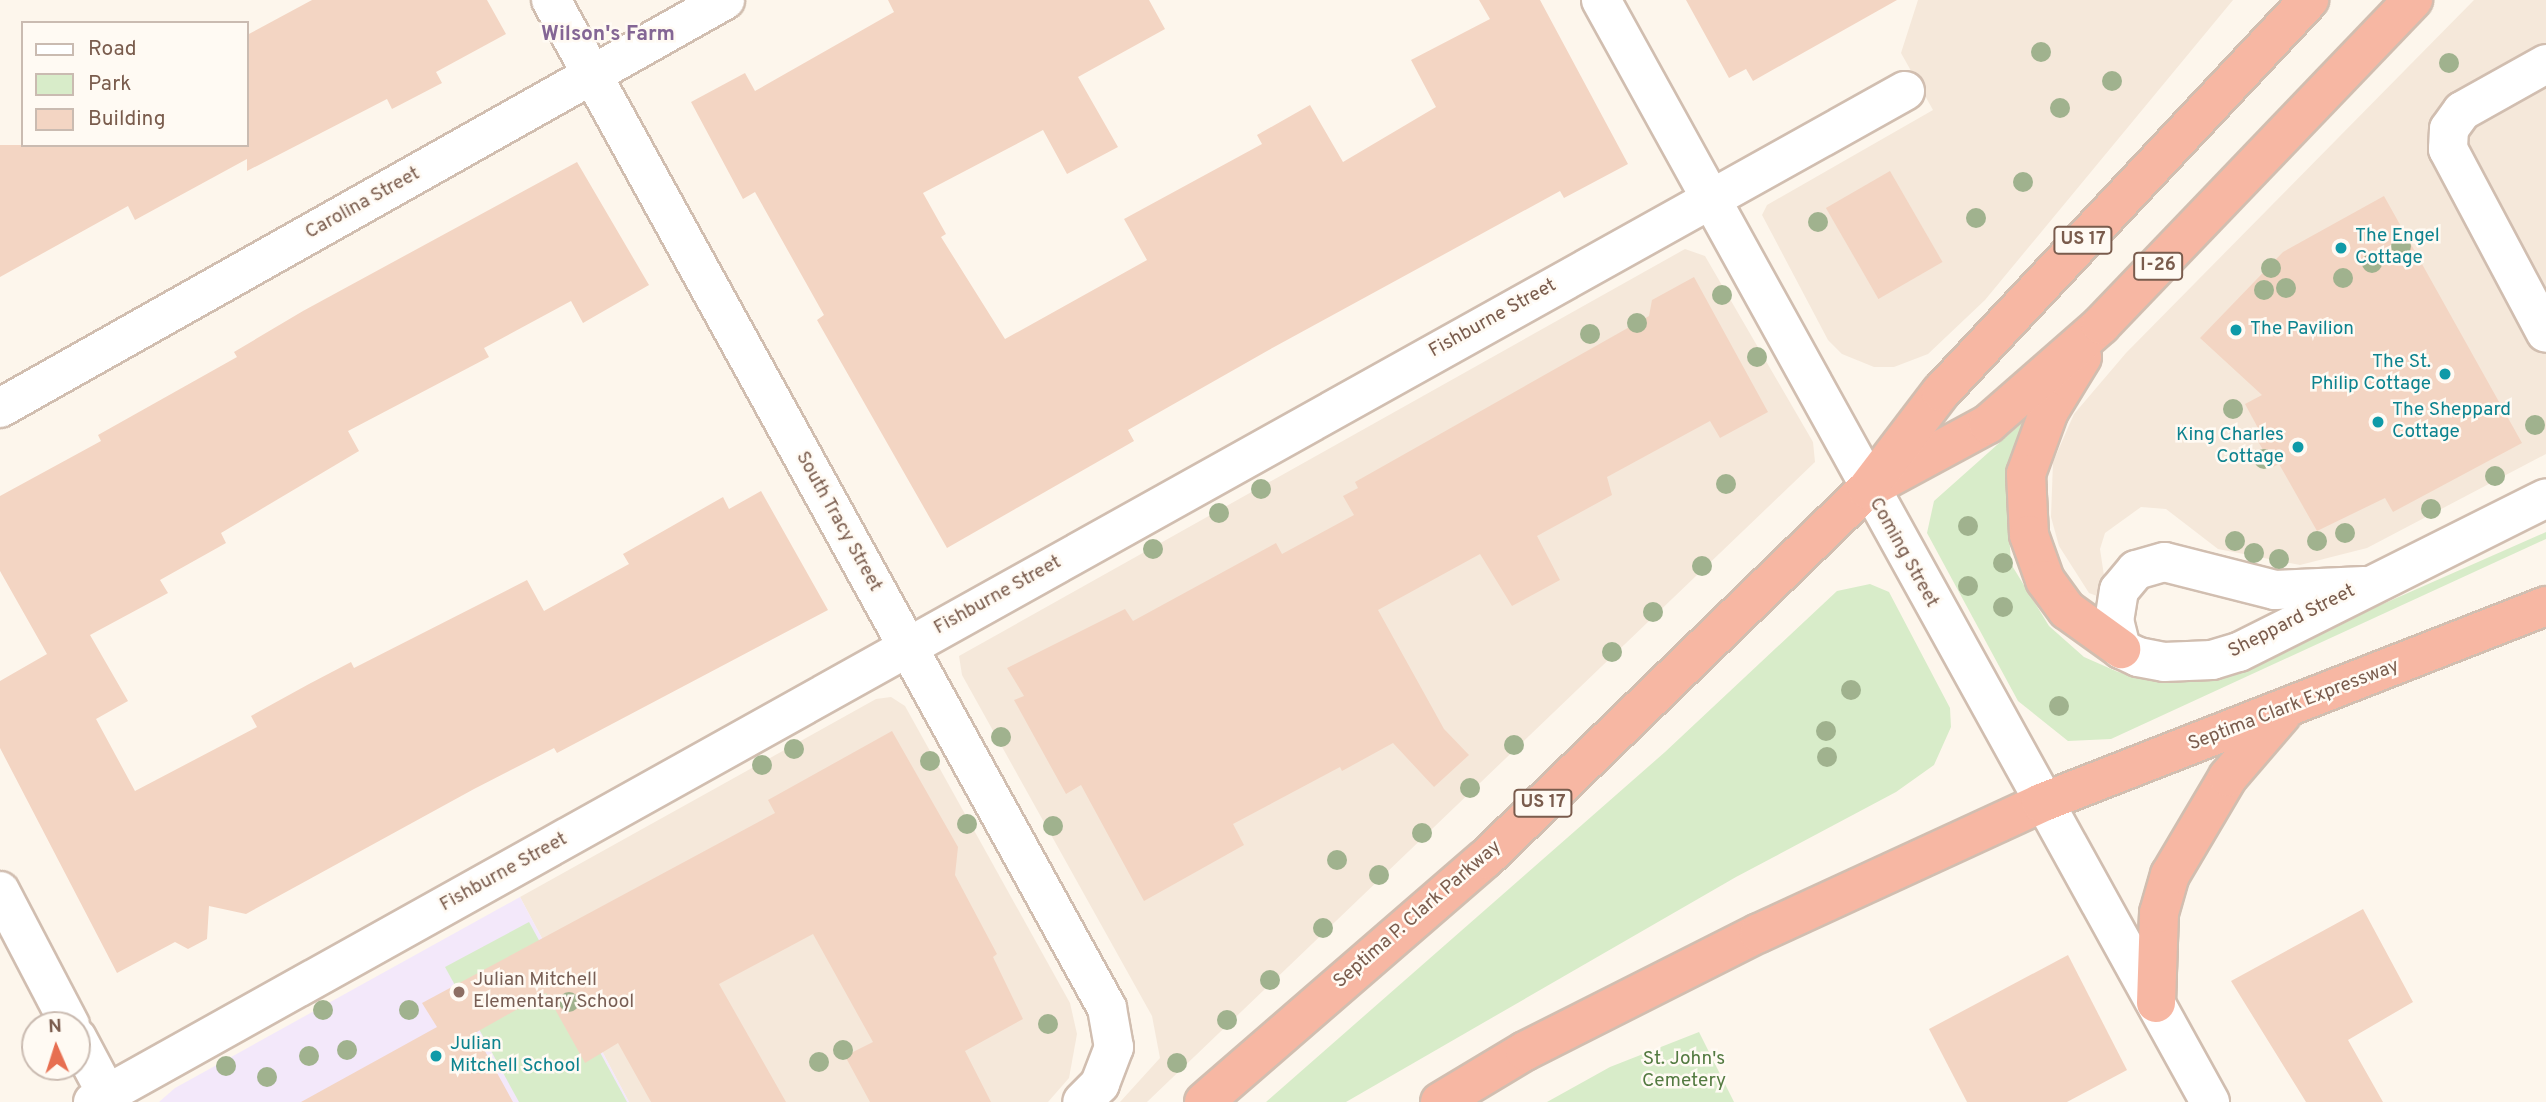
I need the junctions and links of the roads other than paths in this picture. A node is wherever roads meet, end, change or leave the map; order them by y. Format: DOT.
graph roads {
  1 [pos="551,0"];
  2 [pos="725,0"];
  3 [pos="1601,0"];
  4 [pos="2309,0"];
  5 [pos="2413,0"];
  6 [pos="2546,64"];
  7 [pos="593,75"];
  8 [pos="1905,91"];
  9 [pos="1711,197"];
  10 [pos="2101,325"];
  11 [pos="2546,333"];
  12 [pos="0,408"];
  13 [pos="1867,489"];
  14 [pos="2546,498"];
  15 [pos="2364,586"];
  16 [pos="2546,606"];
  17 [pos="906,647"];
  18 [pos="2121,649"];
  19 [pos="2284,712"];
  20 [pos="2041,803"];
  21 [pos="0,891"];
  22 [pos="2156,1003"];
  23 [pos="63,1011"];
  24 [pos="91,1070"];
  25 [pos="104,1099"];
  26 [pos="1082,1102"];
  27 [pos="1205,1102"];
  28 [pos="1440,1102"];
  29 [pos="2210,1102"];
  1 -- 7 [label="street, South Tracy Street"];
  2 -- 7 [label="street, Carolina Street"];
  3 -- 9 [label="street, Coming Street"];
  4 -- 13 [label="highway, US 17"];
  5 -- 10 [label="highway, I-26"];
  6 -- 11 [label="street"];
  7 -- 12 [label="street, Carolina Street"];
  7 -- 17 [label="street, South Tracy Street"];
  8 -- 9 [label="street, Fishburne Street"];
  9 -- 13 [label="street, Coming Street"];
  9 -- 17 [label="street, Fishburne Street"];
  10 -- 13 [label="highway, I-26"];
  10 -- 18 [label="highway"];
  13 -- 20 [label="street, Coming Street"];
  13 -- 27 [label="highway, Septima P. Clark Parkway / US 17"];
  14 -- 15 [label="street, Sheppard Street"];
  15 -- 18 [label="street, Sheppard Street"];
  15 -- 18 [label="street, Sheppard Street"];
  16 -- 19 [label="highway, Septima Clark Expressway"];
  17 -- 25 [label="street, Fishburne Street"];
  17 -- 26 [label="street, South Tracy Street"];
  19 -- 20 [label="highway, Septima Clark Expressway"];
  19 -- 22 [label="highway"];
  20 -- 22 [label="street, Coming Street"];
  20 -- 28 [label="highway"];
  21 -- 23 [label="street"];
  22 -- 29 [label="street, Coming Street"];
  24 -- 25 [label="street"];
}
